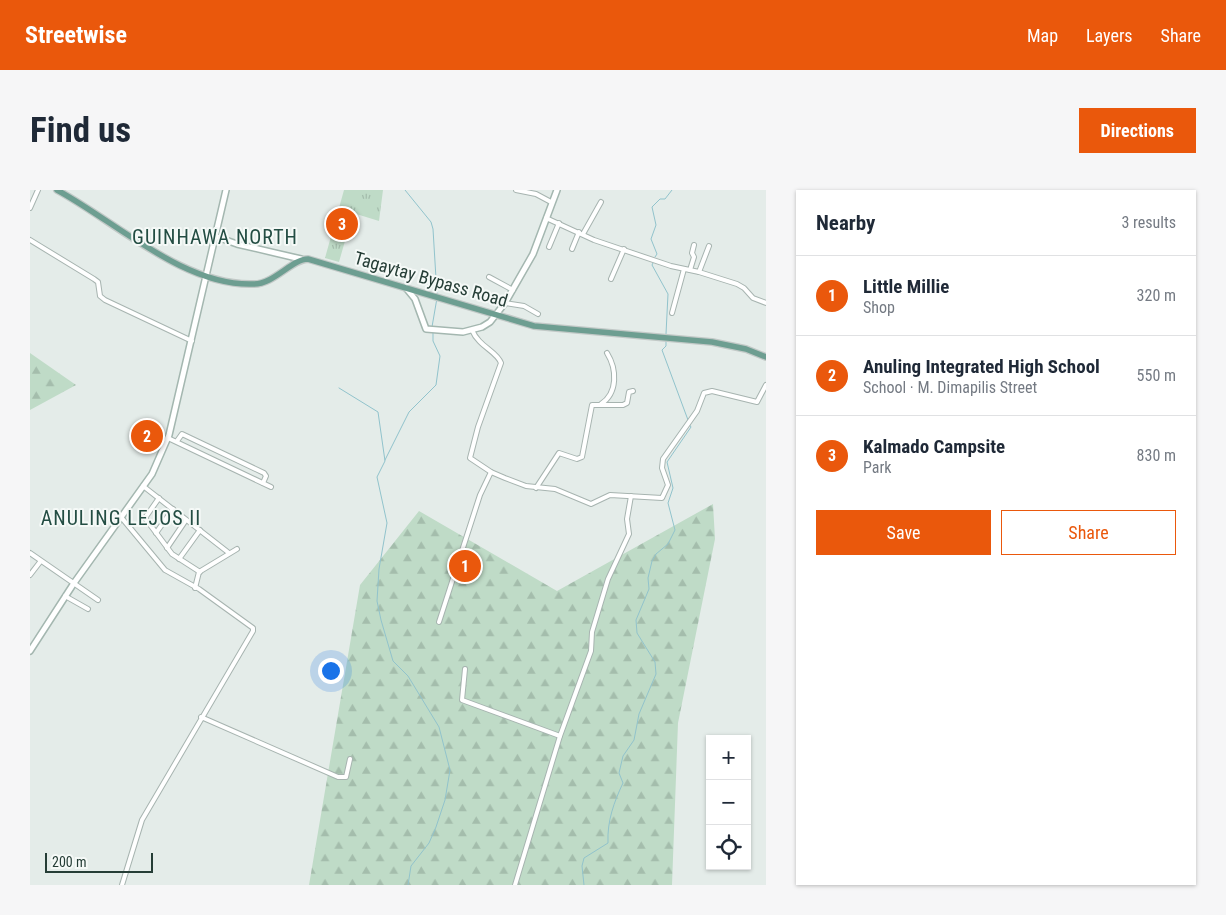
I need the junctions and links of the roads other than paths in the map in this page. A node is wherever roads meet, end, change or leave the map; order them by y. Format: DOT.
graph roads {
  1 [pos="38,190"];
  2 [pos="57,190"];
  3 [pos="226,190"];
  4 [pos="516,190"];
  5 [pos="557,190"];
  6 [pos="551,202"];
  7 [pos="601,202"];
  8 [pos="30,208"];
  9 [pos="546,218"];
  10 [pos="560,224"];
  11 [pos="581,233"];
  12 [pos="214,236"];
  13 [pos="30,240"];
  14 [pos="694,245"];
  15 [pos="709,246"];
  16 [pos="549,247"];
  17 [pos="572,249"];
  18 [pos="624,250"];
  19 [pos="301,260"];
  20 [pos="684,269"];
  21 [pos="690,270"];
  22 [pos="700,272"];
  23 [pos="205,276"];
  24 [pos="489,277"];
  25 [pos="611,279"];
  26 [pos="402,286"];
  27 [pos="513,290"];
  28 [pos="505,303"];
  29 [pos="766,304"];
  30 [pos="672,313"];
  31 [pos="496,314"];
  32 [pos="538,314"];
  33 [pos="472,330"];
  34 [pos="192,341"];
  35 [pos="607,353"];
  36 [pos="766,358"];
  37 [pos="766,385"];
  38 [pos="633,391"];
  39 [pos="602,404"];
  40 [pos="168,438"];
  41 [pos="178,441"];
  42 [pos="224,454"];
  43 [pos="220,462"];
  44 [pos="491,472"];
  45 [pos="263,483"];
  46 [pos="143,486"];
  47 [pos="271,487"];
  48 [pos="536,488"];
  49 [pos="630,496"];
  50 [pos="159,498"];
  51 [pos="173,509"];
  52 [pos="121,517"];
  53 [pos="186,520"];
  54 [pos="200,530"];
  55 [pos="156,533"];
  56 [pos="167,548"];
  57 [pos="237,549"];
  58 [pos="30,553"];
  59 [pos="229,553"];
  60 [pos="179,559"];
  61 [pos="40,562"];
  62 [pos="200,572"];
  63 [pos="30,575"];
  64 [pos="74,583"];
  65 [pos="195,588"];
  66 [pos="65,596"];
  67 [pos="98,600"];
  68 [pos="88,609"];
  69 [pos="439,622"];
  70 [pos="30,651"];
  71 [pos="465,669"];
  72 [pos="201,717"];
  73 [pos="560,736"];
  74 [pos="350,759"];
  75 [pos="122,885"];
  76 [pos="515,885"];
  1 -- 8 [label="street"];
  2 -- 23 [label="main road"];
  3 -- 12 [label="main road"];
  4 -- 6 [label="street"];
  5 -- 6 [label="main road"];
  6 -- 9 [label="main road"];
  7 -- 11 [label="street"];
  9 -- 10 [label="street"];
  9 -- 27 [label="main road"];
  10 -- 11 [label="street"];
  10 -- 16 [label="street"];
  11 -- 17 [label="street"];
  11 -- 18 [label="street"];
  12 -- 19 [label="main road"];
  12 -- 23 [label="main road"];
  13 -- 34 [label="street"];
  14 -- 21 [label="street"];
  15 -- 22 [label="street"];
  18 -- 20 [label="street"];
  18 -- 25 [label="street"];
  19 -- 23 [label="main road"];
  19 -- 26 [label="main road, Tagaytay Bypass Road"];
  20 -- 21 [label="street"];
  20 -- 30 [label="street"];
  21 -- 22 [label="street"];
  22 -- 29 [label="street"];
  23 -- 34 [label="main road"];
  24 -- 27 [label="street"];
  26 -- 31 [label="main road, Tagaytay Bypass Road"];
  26 -- 33 [label="main road"];
  27 -- 28 [label="main road"];
  28 -- 31 [label="main road"];
  28 -- 32 [label="street"];
  31 -- 33 [label="main road"];
  31 -- 36 [label="main road, Tagaytay Bypass Road"];
  33 -- 44 [label="street"];
  34 -- 40 [label="main road"];
  35 -- 39 [label="street"];
  37 -- 49 [label="street"];
  38 -- 39 [label="street"];
  39 -- 48 [label="street"];
  40 -- 41 [label="street"];
  40 -- 46 [label="main road"];
  41 -- 42 [label="street"];
  41 -- 43 [label="street"];
  42 -- 43 [label="street"];
  42 -- 45 [label="street"];
  43 -- 45 [label="street"];
  44 -- 48 [label="street"];
  44 -- 69 [label="street"];
  45 -- 47 [label="street"];
  46 -- 50 [label="street"];
  46 -- 52 [label="main road"];
  48 -- 49 [label="street"];
  49 -- 73 [label="street"];
  50 -- 51 [label="street"];
  50 -- 55 [label="street"];
  51 -- 53 [label="street"];
  51 -- 55 [label="street"];
  52 -- 64 [label="main road"];
  52 -- 65 [label="street"];
  53 -- 54 [label="street"];
  53 -- 56 [label="street"];
  54 -- 59 [label="street"];
  54 -- 60 [label="street"];
  55 -- 56 [label="street"];
  56 -- 60 [label="street"];
  57 -- 59 [label="street"];
  58 -- 61 [label="street"];
  59 -- 62 [label="street"];
  60 -- 62 [label="street"];
  61 -- 63 [label="street"];
  61 -- 64 [label="street"];
  62 -- 65 [label="street"];
  64 -- 66 [label="main road"];
  64 -- 67 [label="street"];
  65 -- 72 [label="street"];
  66 -- 68 [label="street"];
  66 -- 70 [label="main road"];
  71 -- 73 [label="street"];
  72 -- 74 [label="street"];
  72 -- 75 [label="street"];
  73 -- 76 [label="street"];
}
